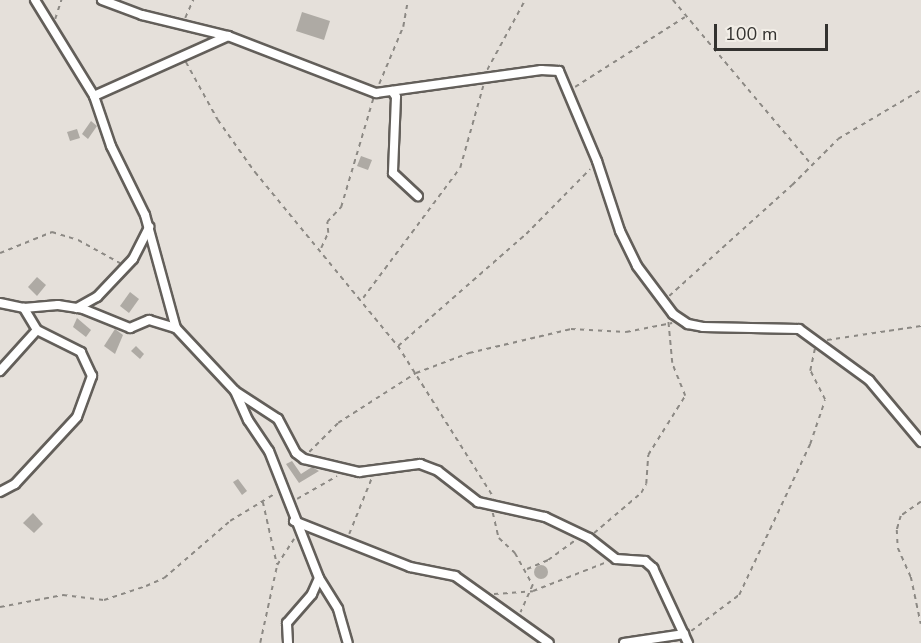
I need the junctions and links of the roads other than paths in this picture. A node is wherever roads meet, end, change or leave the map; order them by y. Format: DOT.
graph roads {
  1 [pos="35,0"];
  2 [pos="102,0"];
  3 [pos="228,36"];
  4 [pos="392,91"];
  5 [pos="94,96"];
  6 [pos="418,196"];
  7 [pos="149,227"];
  8 [pos="0,303"];
  9 [pos="24,308"];
  10 [pos="76,308"];
  11 [pos="176,328"];
  12 [pos="37,330"];
  13 [pos="0,371"];
  14 [pos="235,391"];
  15 [pos="921,442"];
  16 [pos="0,492"];
  17 [pos="294,521"];
  18 [pos="319,578"];
  19 [pos="684,634"];
  20 [pos="288,643"];
  21 [pos="348,643"];
  22 [pos="549,643"];
  23 [pos="624,643"];
  24 [pos="688,643"];
  1 -- 5 [label="street"];
  2 -- 3 [label="street"];
  3 -- 4 [label="street"];
  3 -- 5 [label="street"];
  4 -- 6 [label="street"];
  4 -- 15 [label="street"];
  5 -- 7 [label="street"];
  7 -- 10 [label="street"];
  7 -- 11 [label="street"];
  8 -- 9 [label="street"];
  9 -- 10 [label="street"];
  9 -- 12 [label="street"];
  10 -- 11 [label="street"];
  11 -- 14 [label="street"];
  12 -- 13 [label="street"];
  12 -- 16 [label="street"];
  14 -- 17 [label="street"];
  14 -- 19 [label="street"];
  17 -- 18 [label="street"];
  17 -- 22 [label="street"];
  18 -- 20 [label="street"];
  18 -- 21 [label="street"];
  19 -- 23 [label="street"];
  19 -- 24 [label="street"];
}
